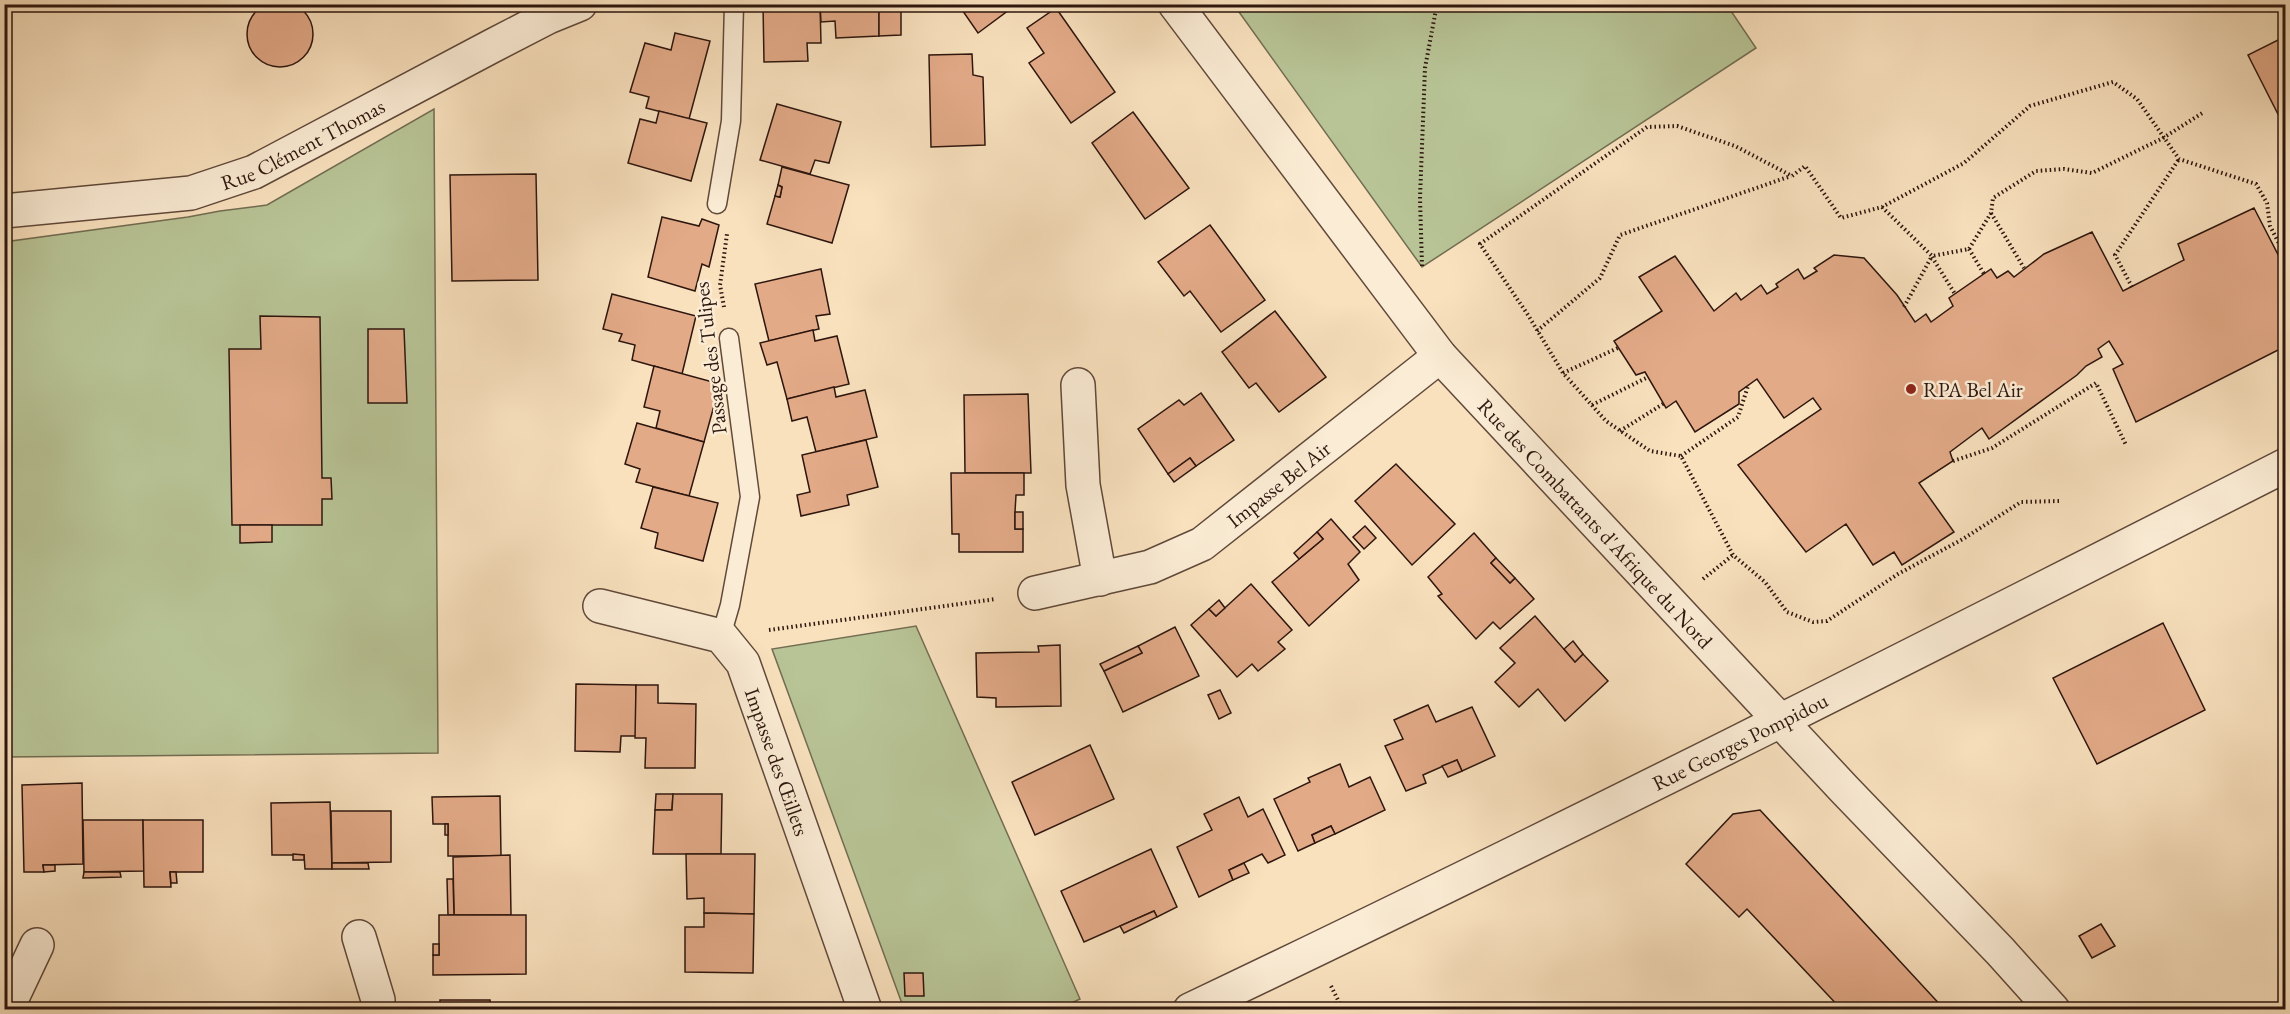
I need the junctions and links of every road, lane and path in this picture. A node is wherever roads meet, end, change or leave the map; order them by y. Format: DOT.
graph roads {
  1 [pos="580,4"];
  2 [pos="734,4"];
  3 [pos="1175,4"];
  4 [pos="1437,4"];
  5 [pos="2204,112"];
  6 [pos="2163,138"];
  7 [pos="2179,159"];
  8 [pos="1792,176"];
  9 [pos="717,204"];
  10 [pos="1882,207"];
  11 [pos="4,212"];
  12 [pos="1991,213"];
  13 [pos="1969,249"];
  14 [pos="1932,256"];
  15 [pos="2286,257"];
  16 [pos="1422,267"];
  17 [pos="2024,268"];
  18 [pos="1984,274"];
  19 [pos="2132,286"];
  20 [pos="1955,294"];
  21 [pos="1905,307"];
  22 [pos="1537,331"];
  23 [pos="729,338"];
  24 [pos="1618,348"];
  25 [pos="1440,356"];
  26 [pos="1563,373"];
  27 [pos="1648,376"];
  28 [pos="1078,385"];
  29 [pos="1748,386"];
  30 [pos="1663,404"];
  31 [pos="1592,405"];
  32 [pos="1620,431"];
  33 [pos="2126,445"];
  34 [pos="1681,456"];
  35 [pos="1953,461"];
  36 [pos="2286,465"];
  37 [pos="2059,501"];
  38 [pos="1733,555"];
  39 [pos="1100,579"];
  40 [pos="1703,579"];
  41 [pos="1035,594"];
  42 [pos="600,606"];
  43 [pos="721,636"];
  44 [pos="1780,720"];
  45 [pos="359,937"];
  46 [pos="37,945"];
  47 [pos="12,1010"];
  48 [pos="378,1010"];
  49 [pos="865,1010"];
  50 [pos="1190,1010"];
  51 [pos="2053,1010"];
  1 -- 11 [label="street, Rue Clément Thomas"];
  2 -- 9 [label="lane"];
  3 -- 25 [label="street, Rue des Combattants d'Afrique du Nord"];
  4 -- 16 [label="path"];
  5 -- 6 [label="path"];
  6 -- 7 [label="path"];
  6 -- 10 [label="path"];
  6 -- 12 [label="path"];
  7 -- 15 [label="path"];
  7 -- 19 [label="path"];
  8 -- 10 [label="path"];
  8 -- 22 [label="path"];
  8 -- 22 [label="path"];
  9 -- 23 [label="path, Passage des Tulipes"];
  10 -- 14 [label="path"];
  12 -- 13 [label="path"];
  12 -- 17 [label="path"];
  13 -- 14 [label="path"];
  13 -- 18 [label="path"];
  14 -- 20 [label="path"];
  14 -- 21 [label="path"];
  22 -- 26 [label="path"];
  23 -- 43 [label="lane, Passage des Tulipes"];
  24 -- 26 [label="path"];
  25 -- 39 [label="street, Impasse Bel Air"];
  25 -- 44 [label="street, Rue des Combattants d'Afrique du Nord"];
  26 -- 31 [label="path"];
  27 -- 31 [label="path"];
  28 -- 39 [label="street"];
  29 -- 34 [label="path"];
  30 -- 32 [label="path"];
  31 -- 32 [label="path"];
  32 -- 34 [label="path"];
  33 -- 35 [label="path"];
  34 -- 38 [label="path"];
  36 -- 44 [label="street, Rue Georges Pompidou"];
  37 -- 38 [label="path"];
  38 -- 40 [label="path"];
  39 -- 41 [label="street, Impasse Bel Air"];
  41 -- 43 [label="path"];
  42 -- 43 [label="street"];
  43 -- 49 [label="street, Impasse des Œillets"];
  44 -- 50 [label="street, Rue Georges Pompidou"];
  44 -- 51 [label="street, Rue des Combattants d'Afrique du Nord"];
  45 -- 48 [label="street"];
  46 -- 47 [label="street"];
}
